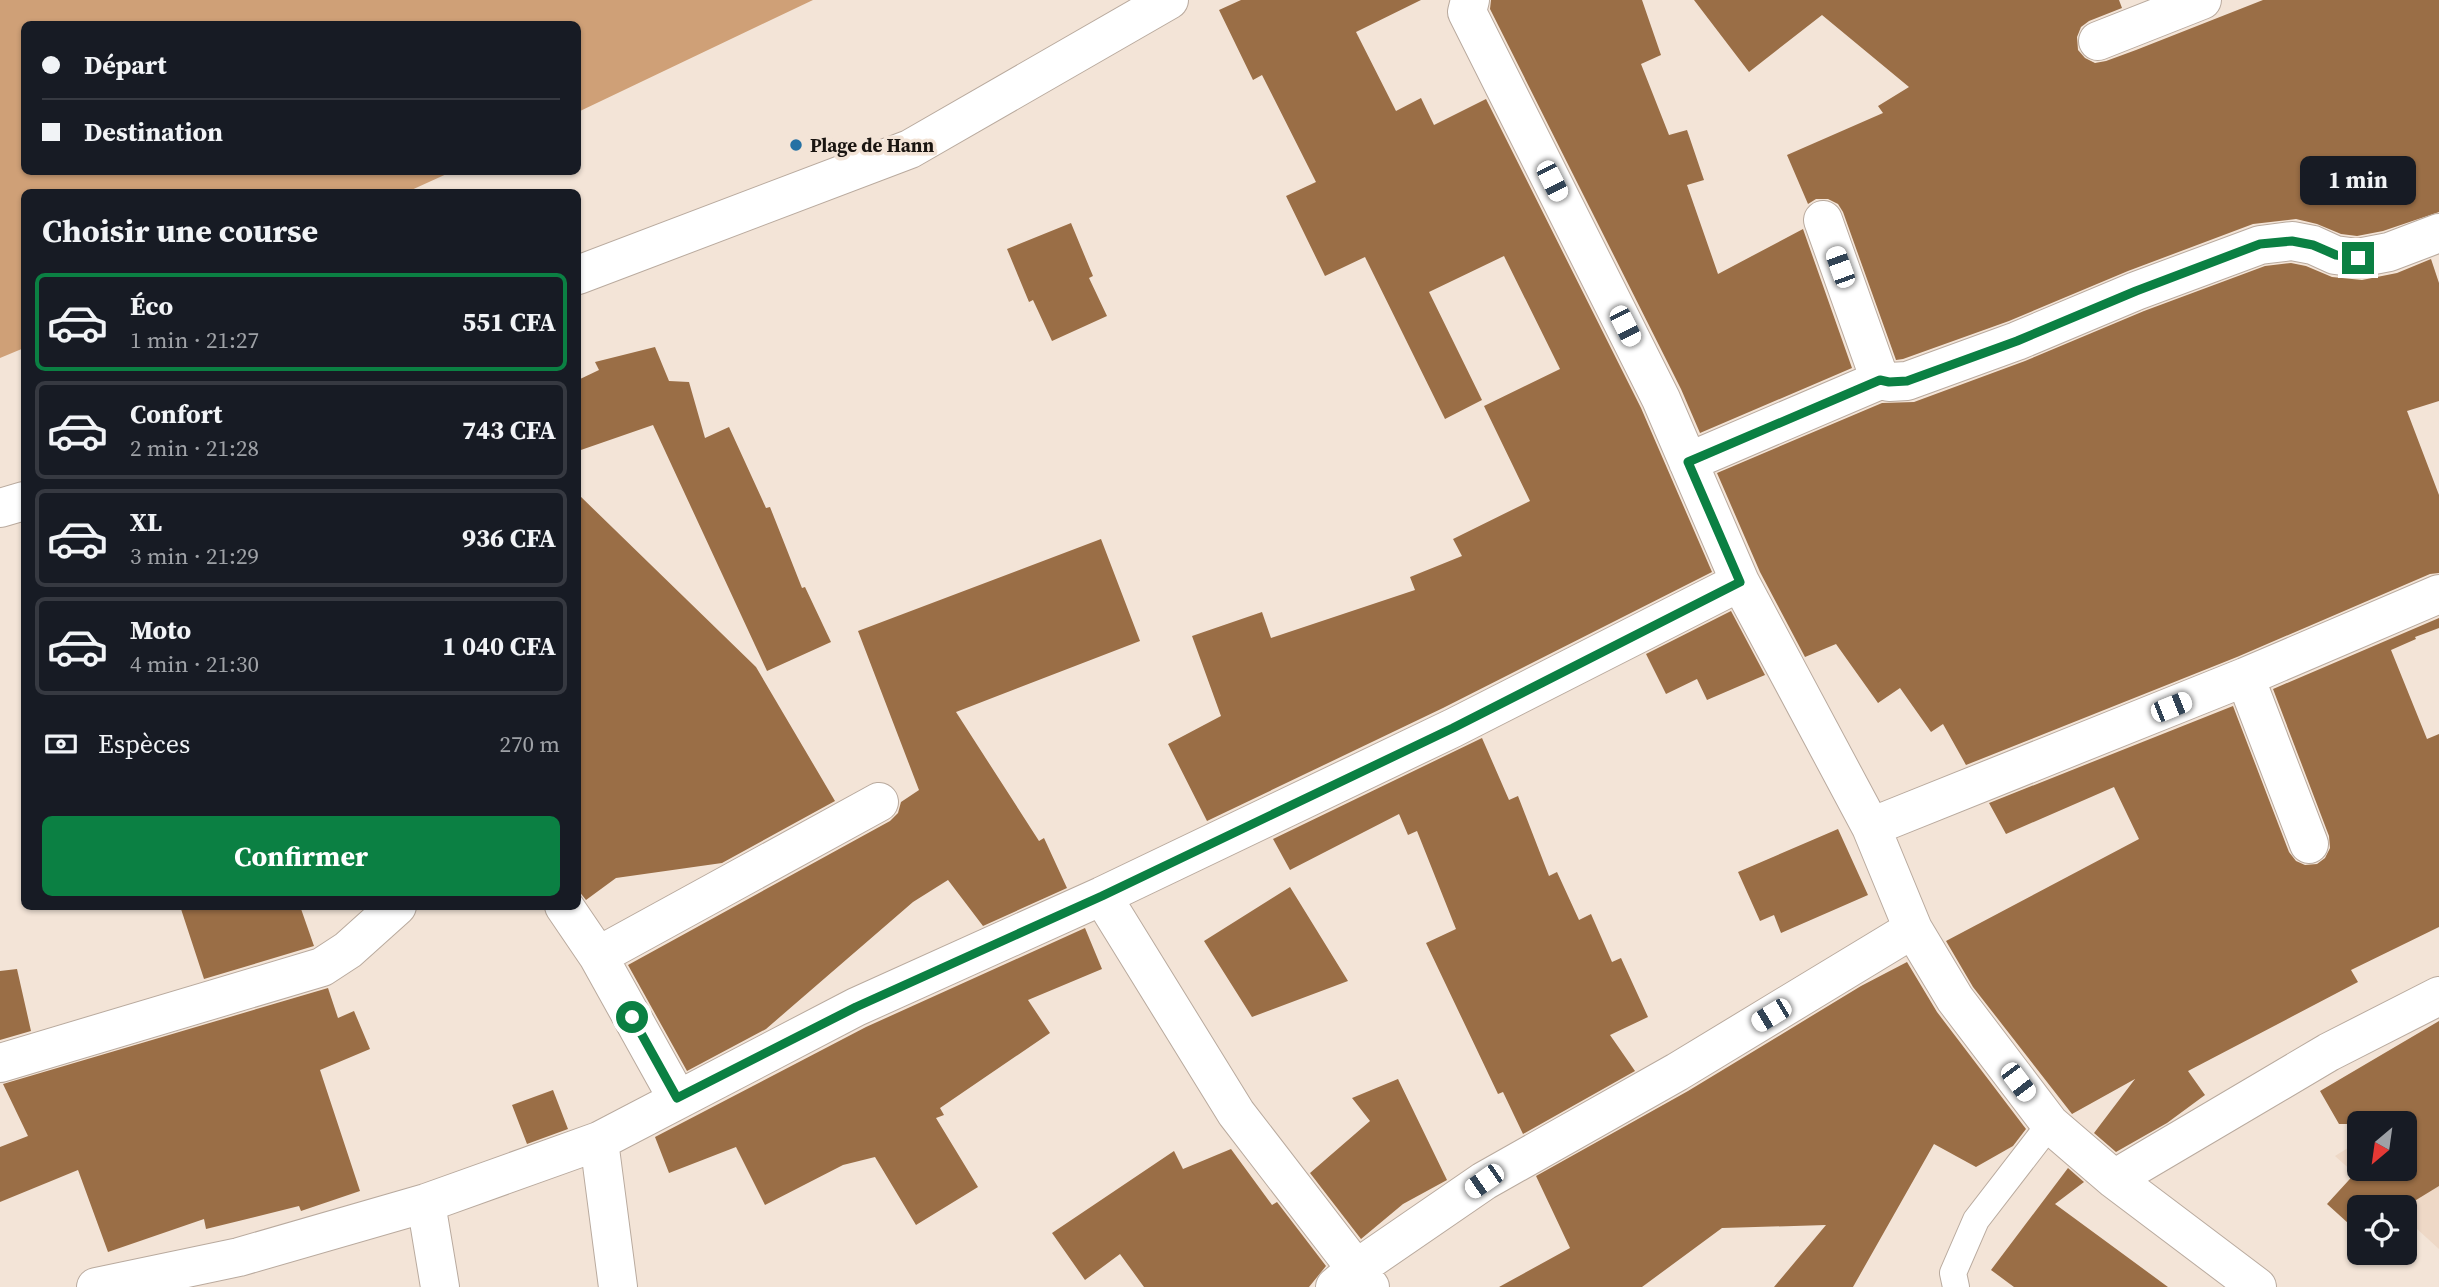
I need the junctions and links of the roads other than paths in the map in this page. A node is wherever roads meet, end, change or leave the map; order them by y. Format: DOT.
graph roads {
  1 [pos="1169,0"];
  2 [pos="1470,0"];
  3 [pos="2202,0"];
  4 [pos="2098,41"];
  5 [pos="1823,220"];
  6 [pos="2439,233"];
  7 [pos="581,274"];
  8 [pos="1880,380"];
  9 [pos="1688,462"];
  10 [pos="21,502"];
  11 [pos="0,508"];
  12 [pos="1740,582"];
  13 [pos="2439,594"];
  14 [pos="2245,677"];
  15 [pos="879,802"];
  16 [pos="1871,827"];
  17 [pos="2309,844"];
  18 [pos="1102,896"];
  19 [pos="393,910"];
  20 [pos="567,910"];
  21 [pos="1913,929"];
  22 [pos="598,956"];
  23 [pos="2439,996"];
  24 [pos="0,1063"];
  25 [pos="677,1098"];
  26 [pos="2050,1124"];
  27 [pos="599,1141"];
  28 [pos="2114,1179"];
  29 [pos="426,1203"];
  30 [pos="1354,1281"];
  31 [pos="96,1287"];
  32 [pos="440,1287"];
  33 [pos="618,1287"];
  34 [pos="1956,1287"];
  35 [pos="2257,1287"];
  1 -- 7 [label="street"];
  2 -- 9 [label="street"];
  3 -- 4 [label="street"];
  5 -- 8 [label="street"];
  6 -- 8 [label="street"];
  8 -- 9 [label="street"];
  9 -- 12 [label="street"];
  10 -- 11 [label="street"];
  12 -- 16 [label="street"];
  12 -- 18 [label="street"];
  13 -- 14 [label="street"];
  14 -- 16 [label="street"];
  14 -- 17 [label="street"];
  15 -- 22 [label="street"];
  16 -- 21 [label="street"];
  18 -- 25 [label="street"];
  18 -- 30 [label="street"];
  19 -- 24 [label="street"];
  20 -- 22 [label="street"];
  21 -- 26 [label="street"];
  21 -- 30 [label="street"];
  22 -- 25 [label="street"];
  23 -- 28 [label="street"];
  25 -- 27 [label="street"];
  26 -- 28 [label="street"];
  26 -- 34 [label="lane"];
  27 -- 29 [label="street"];
  27 -- 33 [label="street"];
  28 -- 35 [label="street"];
  29 -- 31 [label="street"];
  29 -- 32 [label="street"];
}
